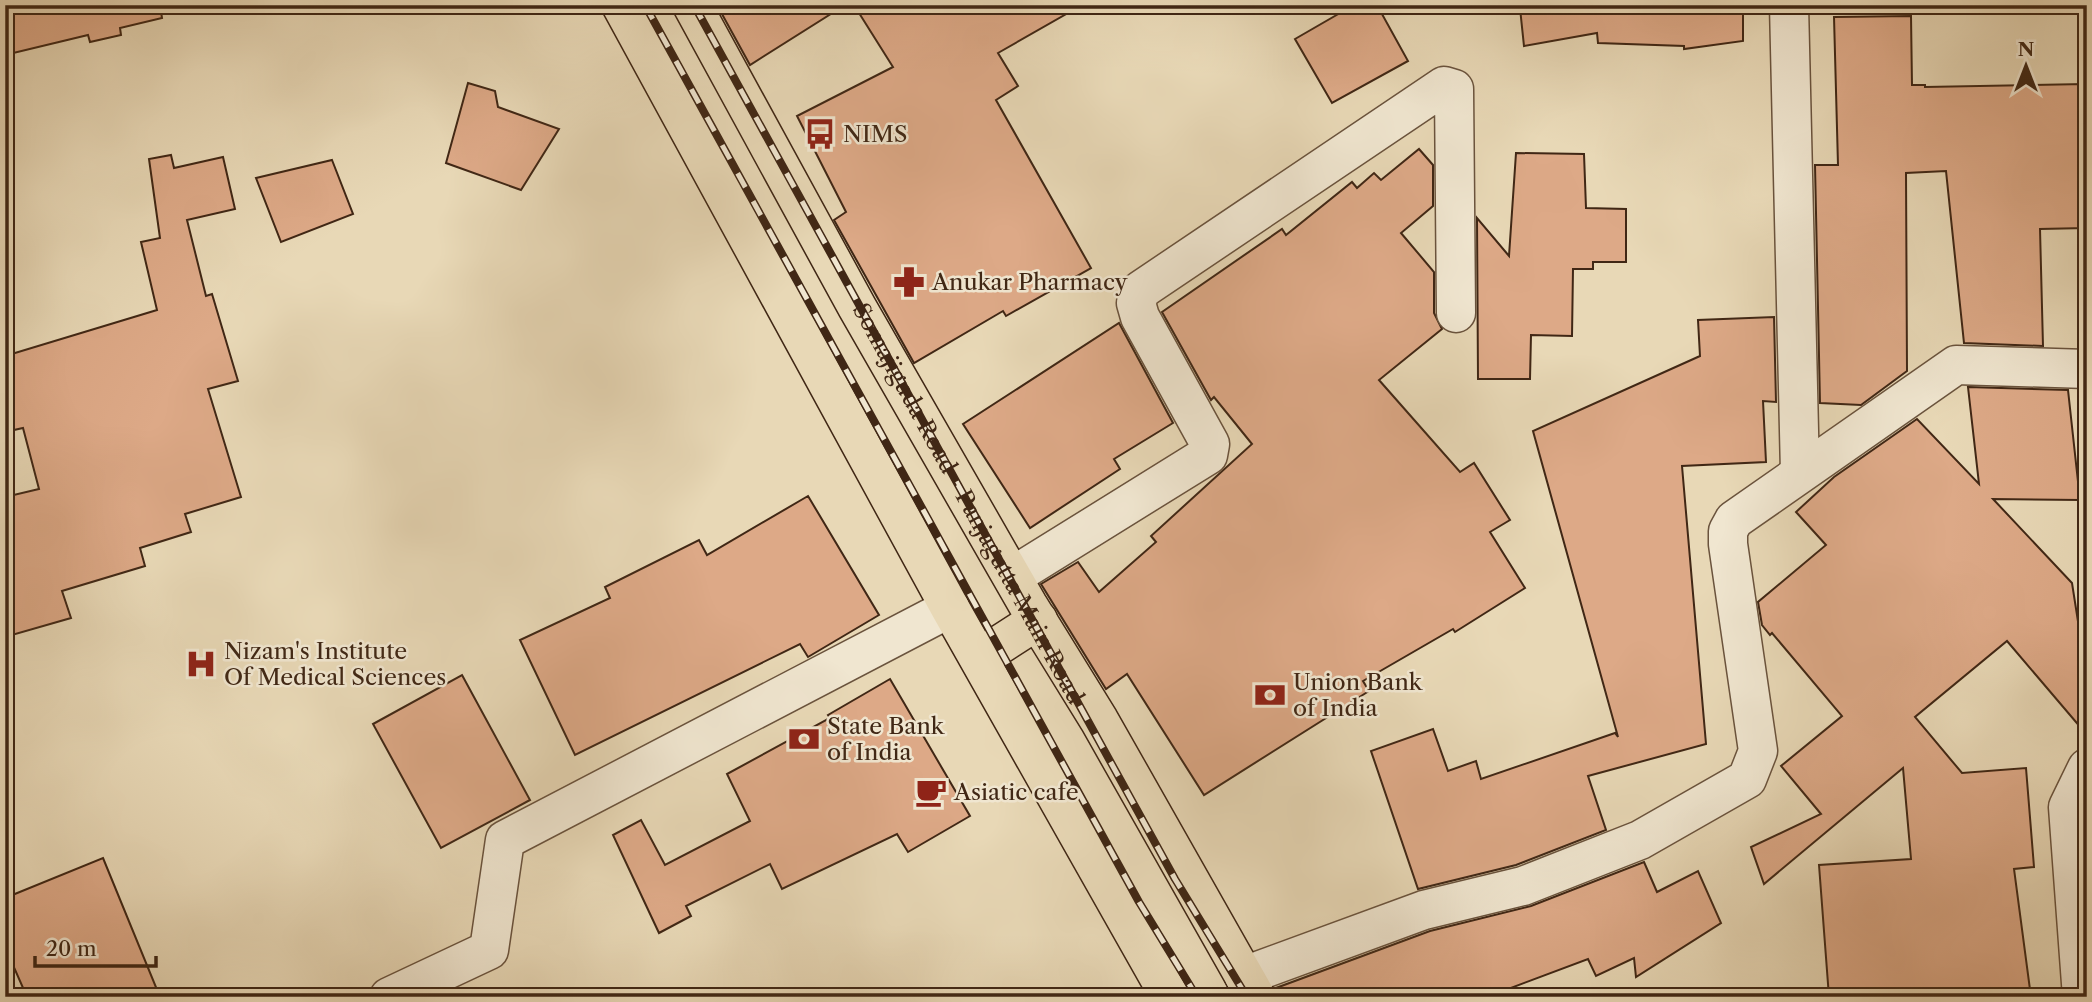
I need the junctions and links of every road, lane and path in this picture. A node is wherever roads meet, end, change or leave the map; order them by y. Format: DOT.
graph roads {
  1 [pos="621,5"];
  2 [pos="692,5"];
  3 [pos="1788,5"];
  4 [pos="1456,313"];
  5 [pos="2087,369"];
  6 [pos="1800,473"];
  7 [pos="1013,576"];
  8 [pos="950,608"];
  9 [pos="1038,620"];
  10 [pos="979,658"];
  11 [pos="2087,768"];
  12 [pos="1250,987"];
  13 [pos="389,997"];
  14 [pos="1170,997"];
  15 [pos="2082,997"];
  1 -- 8 [label="highway"];
  2 -- 7 [label="highway, Somajiguda Road - Panjagutta Main Road"];
  3 -- 6 [label="street"];
  4 -- 7 [label="street"];
  5 -- 6 [label="street"];
  6 -- 12 [label="street"];
  7 -- 9 [label="highway, Somajiguda Road - Panjagutta Main Road"];
  8 -- 10 [label="highway"];
  8 -- 13 [label="street"];
  9 -- 10 [label="highway"];
  9 -- 12 [label="highway, Somajiguda Road - Panjagutta Main Road"];
  10 -- 14 [label="highway"];
  11 -- 15 [label="street"];
}
